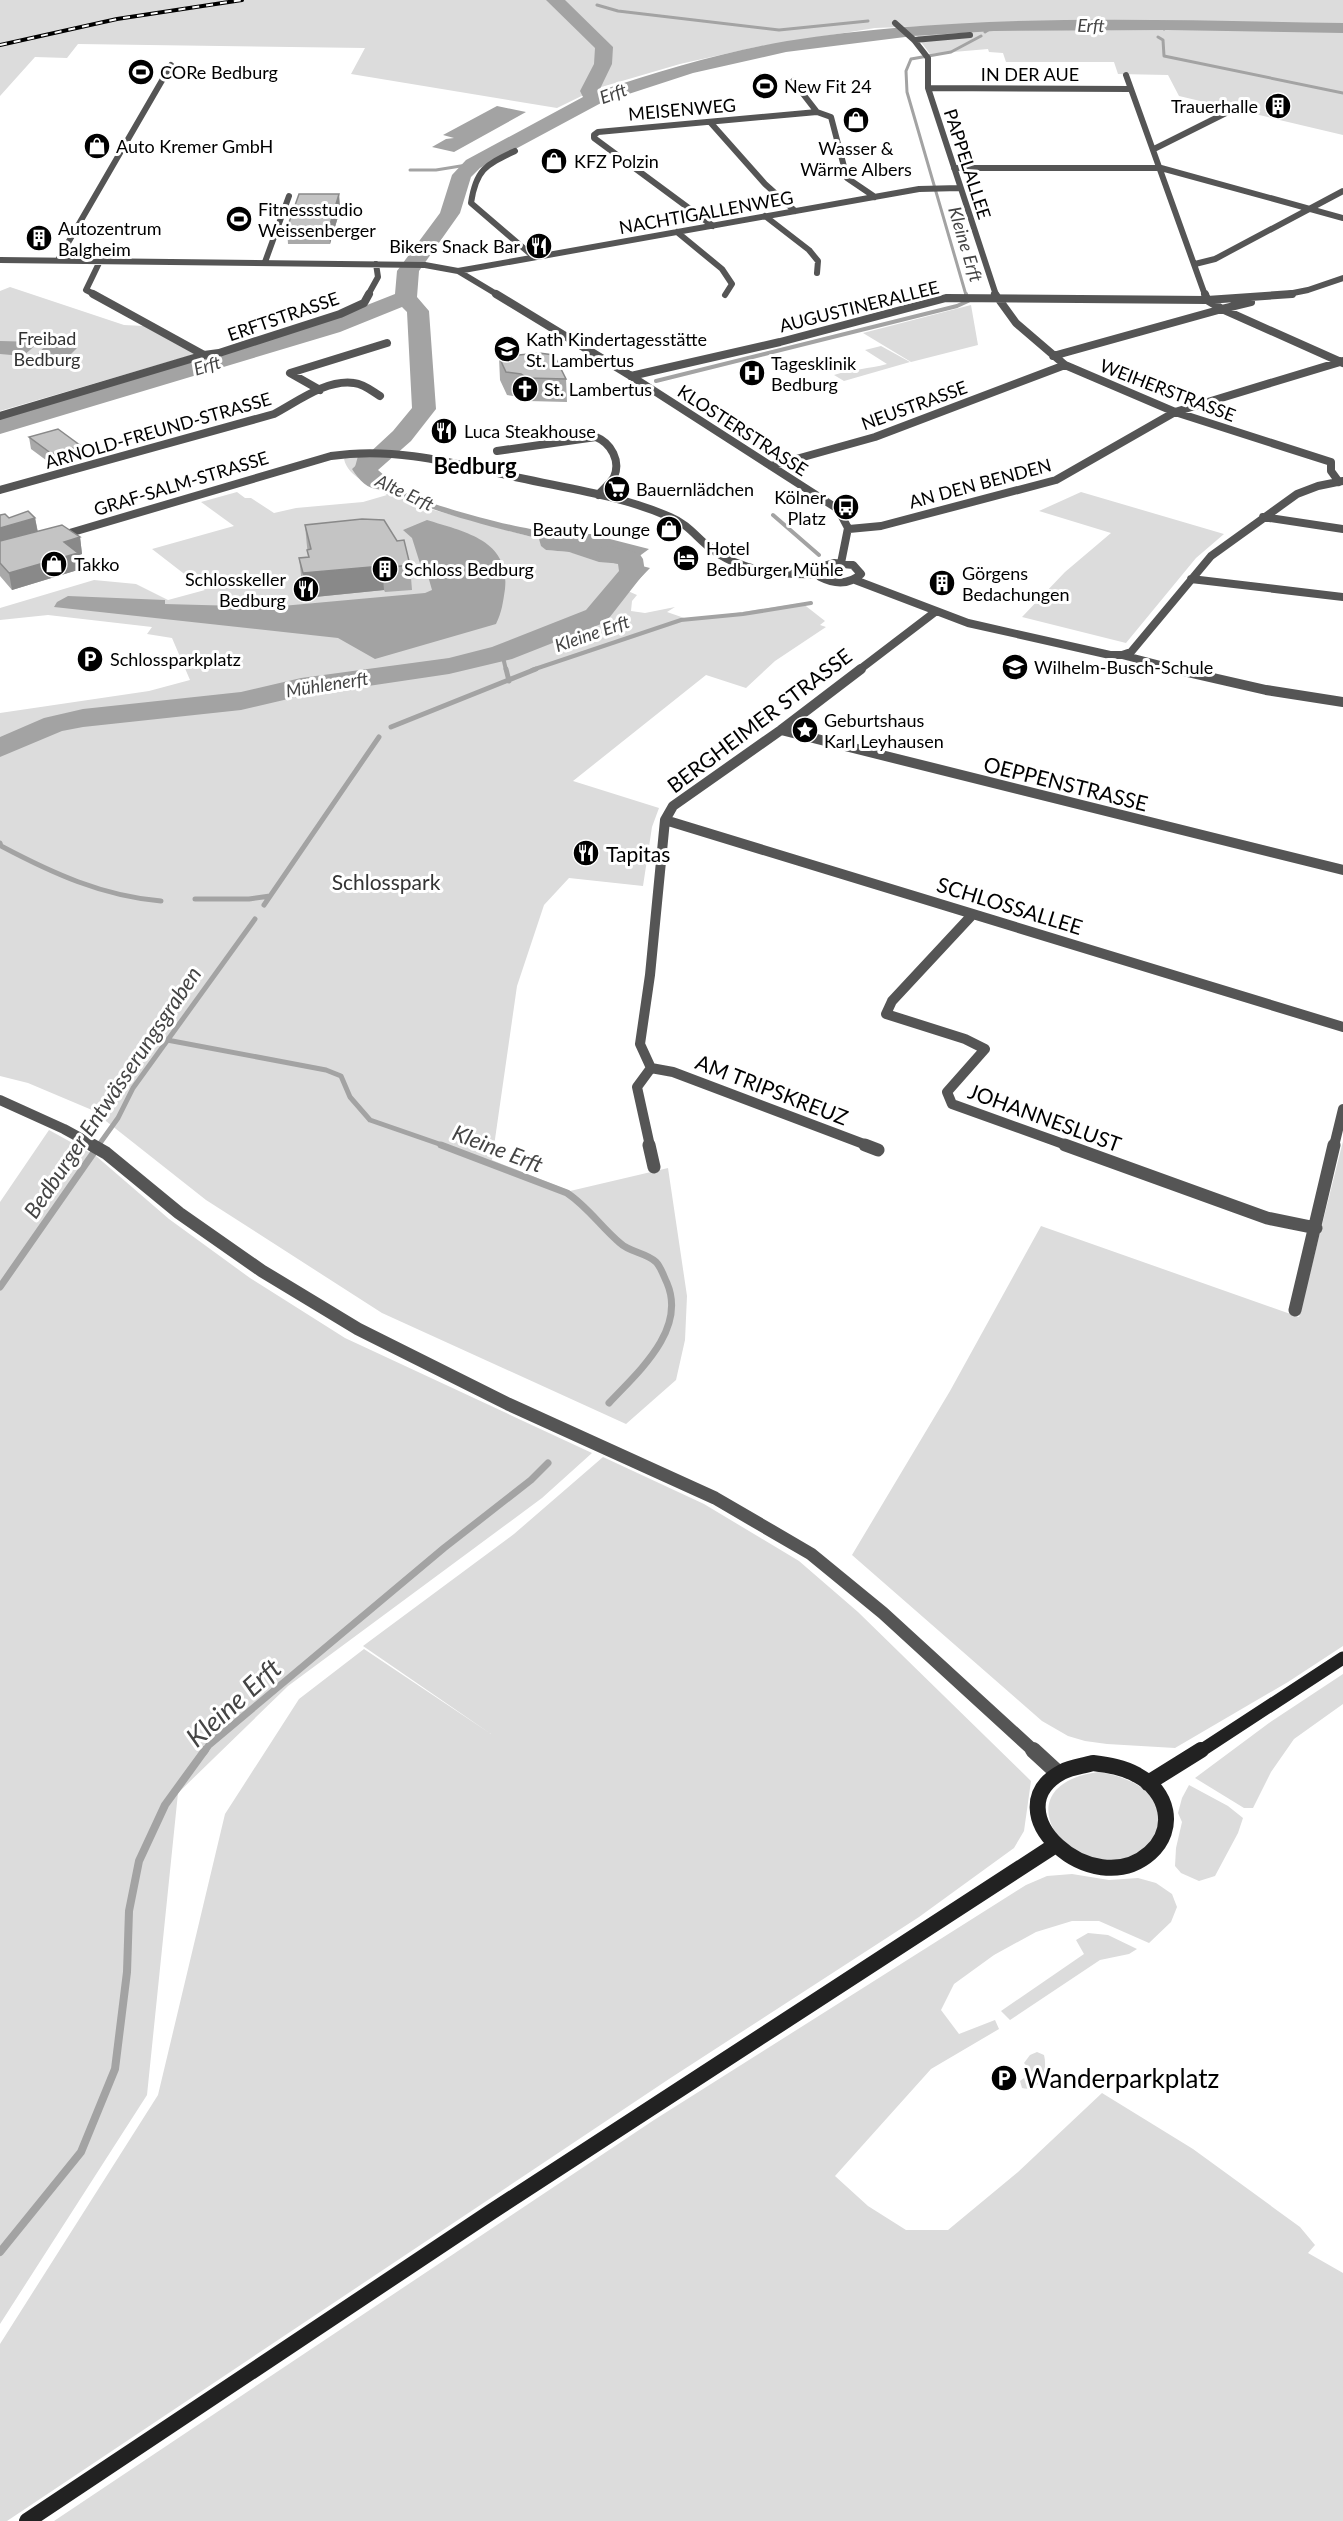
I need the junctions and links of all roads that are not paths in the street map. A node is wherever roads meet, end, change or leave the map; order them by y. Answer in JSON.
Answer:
{"nodes":[{"id":1,"x":898,"y":26,"type":"dead end"},
{"id":2,"x":970,"y":35,"type":"dead end"},
{"id":3,"x":911,"y":38,"type":"junction"},
{"id":4,"x":171,"y":65,"type":"dead end"},
{"id":5,"x":1126,"y":75,"type":"dead end"},
{"id":6,"x":793,"y":81,"type":"dead end"},
{"id":7,"x":928,"y":88,"type":"junction"},
{"id":8,"x":1131,"y":89,"type":"junction"},
{"id":9,"x":1230,"y":111,"type":"dead end"},
{"id":10,"x":817,"y":112,"type":"junction"},
{"id":11,"x":710,"y":122,"type":"junction"},
{"id":12,"x":1154,"y":149,"type":"junction"},
{"id":13,"x":515,"y":151,"type":"dead end"},
{"id":14,"x":954,"y":168,"type":"junction"},
{"id":15,"x":1161,"y":168,"type":"junction"},
{"id":16,"x":960,"y":188,"type":"junction"},
{"id":17,"x":1343,"y":191,"type":"edge"},
{"id":18,"x":289,"y":196,"type":"dead end"},
{"id":19,"x":875,"y":197,"type":"junction"},
{"id":20,"x":1310,"y":208,"type":"junction"},
{"id":21,"x":795,"y":211,"type":"junction"},
{"id":22,"x":765,"y":216,"type":"junction"},
{"id":23,"x":1343,"y":218,"type":"edge"},
{"id":24,"x":713,"y":226,"type":"junction"},
{"id":25,"x":677,"y":232,"type":"junction"},
{"id":26,"x":534,"y":257,"type":"junction"},
{"id":27,"x":0,"y":260,"type":"edge"},
{"id":28,"x":58,"y":260,"type":"junction"},
{"id":29,"x":100,"y":261,"type":"junction"},
{"id":30,"x":265,"y":262,"type":"junction"},
{"id":31,"x":376,"y":264,"type":"junction"},
{"id":32,"x":1195,"y":264,"type":"junction"},
{"id":33,"x":458,"y":271,"type":"junction"},
{"id":34,"x":817,"y":273,"type":"dead end"},
{"id":35,"x":1343,"y":278,"type":"edge"},
{"id":36,"x":725,"y":295,"type":"dead end"},
{"id":37,"x":1273,"y":297,"type":"junction"},
{"id":38,"x":997,"y":299,"type":"junction"},
{"id":39,"x":1207,"y":300,"type":"junction"},
{"id":40,"x":1222,"y":309,"type":"junction"},
{"id":41,"x":387,"y":344,"type":"dead end"},
{"id":42,"x":204,"y":355,"type":"junction"},
{"id":43,"x":1053,"y":356,"type":"junction"},
{"id":44,"x":1342,"y":362,"type":"edge"},
{"id":45,"x":1065,"y":365,"type":"junction"},
{"id":46,"x":634,"y":378,"type":"junction"},
{"id":47,"x":320,"y":390,"type":"junction"},
{"id":48,"x":380,"y":396,"type":"dead end"},
{"id":49,"x":1175,"y":412,"type":"junction"},
{"id":50,"x":0,"y":416,"type":"edge"},
{"id":51,"x":497,"y":452,"type":"dead end"},
{"id":52,"x":1343,"y":458,"type":"edge"},
{"id":53,"x":1331,"y":462,"type":"junction"},
{"id":54,"x":771,"y":466,"type":"junction"},
{"id":55,"x":1341,"y":481,"type":"edge"},
{"id":56,"x":0,"y":490,"type":"edge"},
{"id":57,"x":598,"y":495,"type":"junction"},
{"id":58,"x":1263,"y":517,"type":"junction"},
{"id":59,"x":849,"y":529,"type":"junction"},
{"id":60,"x":1343,"y":529,"type":"edge"},
{"id":61,"x":42,"y":540,"type":"edge"},
{"id":62,"x":840,"y":563,"type":"junction"},
{"id":63,"x":818,"y":574,"type":"junction"},
{"id":64,"x":1191,"y":579,"type":"junction"},
{"id":65,"x":855,"y":580,"type":"junction"},
{"id":66,"x":1343,"y":597,"type":"edge"},
{"id":67,"x":935,"y":612,"type":"junction"},
{"id":68,"x":1122,"y":655,"type":"junction"},
{"id":69,"x":1343,"y":702,"type":"edge"},
{"id":70,"x":781,"y":730,"type":"junction"},
{"id":71,"x":665,"y":820,"type":"junction"},
{"id":72,"x":1343,"y":870,"type":"edge"},
{"id":73,"x":973,"y":914,"type":"junction"},
{"id":74,"x":1343,"y":1027,"type":"edge"},
{"id":75,"x":651,"y":1068,"type":"junction"},
{"id":76,"x":0,"y":1100,"type":"edge"},
{"id":77,"x":1343,"y":1109,"type":"edge"},
{"id":78,"x":878,"y":1150,"type":"dead end"},
{"id":79,"x":654,"y":1167,"type":"dead end"},
{"id":80,"x":1316,"y":1228,"type":"junction"},
{"id":81,"x":1295,"y":1310,"type":"dead end"},
{"id":82,"x":1343,"y":1658,"type":"edge"},
{"id":83,"x":1058,"y":1773,"type":"junction"},
{"id":84,"x":1148,"y":1783,"type":"junction"},
{"id":85,"x":1054,"y":1846,"type":"junction"},
{"id":86,"x":27,"y":2521,"type":"edge"}],
"edges":[{"from":1,"to":3,"type":"street","name":"PAPPELALLEE"},
{"from":2,"to":3,"type":"street"},
{"from":3,"to":7,"type":"street","name":"PAPPELALLEE"},
{"from":4,"to":28,"type":"street"},
{"from":5,"to":8,"type":"street"},
{"from":6,"to":10,"type":"street"},
{"from":7,"to":8,"type":"street","name":"IN DER AUE"},
{"from":7,"to":14,"type":"street","name":"PAPPELALLEE"},
{"from":8,"to":12,"type":"street"},
{"from":9,"to":12,"type":"street"},
{"from":10,"to":11,"type":"street","name":"MEISENWEG"},
{"from":10,"to":19,"type":"street"},
{"from":11,"to":21,"type":"street"},
{"from":11,"to":24,"type":"street","name":"MEISENWEG"},
{"from":12,"to":15,"type":"street"},
{"from":13,"to":26,"type":"street"},
{"from":14,"to":15,"type":"street"},
{"from":14,"to":16,"type":"street","name":"PAPPELALLEE"},
{"from":15,"to":20,"type":"street"},
{"from":15,"to":32,"type":"street"},
{"from":16,"to":19,"type":"street","name":"NACHTIGALLENWEG"},
{"from":16,"to":38,"type":"street","name":"PAPPELALLEE"},
{"from":17,"to":20,"type":"street"},
{"from":18,"to":30,"type":"street"},
{"from":19,"to":21,"type":"street","name":"NACHTIGALLENWEG"},
{"from":20,"to":23,"type":"street"},
{"from":20,"to":32,"type":"street"},
{"from":21,"to":22,"type":"street","name":"NACHTIGALLENWEG"},
{"from":22,"to":24,"type":"street","name":"NACHTIGALLENWEG"},
{"from":22,"to":34,"type":"street"},
{"from":24,"to":25,"type":"street","name":"NACHTIGALLENWEG"},
{"from":25,"to":26,"type":"street","name":"NACHTIGALLENWEG"},
{"from":25,"to":36,"type":"street"},
{"from":26,"to":33,"type":"street","name":"NACHTIGALLENWEG"},
{"from":27,"to":28,"type":"street"},
{"from":28,"to":29,"type":"street"},
{"from":29,"to":30,"type":"street"},
{"from":29,"to":42,"type":"street","name":"ERFTSTRASSE"},
{"from":30,"to":31,"type":"street"},
{"from":31,"to":33,"type":"street"},
{"from":31,"to":42,"type":"street","name":"ERFTSTRASSE"},
{"from":32,"to":39,"type":"street"},
{"from":33,"to":46,"type":"street","name":"KLOSTERSTRASSE"},
{"from":35,"to":37,"type":"street","name":"AUGUSTINERALLEE"},
{"from":37,"to":39,"type":"street","name":"AUGUSTINERALLEE"},
{"from":37,"to":40,"type":"street","name":"AUGUSTINERALLEE"},
{"from":38,"to":39,"type":"street","name":"AUGUSTINERALLEE"},
{"from":38,"to":43,"type":"street","name":"WEIHERSTRASSE"},
{"from":38,"to":46,"type":"street","name":"AUGUSTINERALLEE"},
{"from":39,"to":40,"type":"street"},
{"from":40,"to":43,"type":"street","name":"AUGUSTINERALLEE"},
{"from":40,"to":44,"type":"street"},
{"from":41,"to":47,"type":"street","name":"ARNOLD-FREUND-STRASSE"},
{"from":42,"to":50,"type":"street","name":"ERFTSTRASSE"},
{"from":43,"to":45,"type":"street","name":"WEIHERSTRASSE"},
{"from":44,"to":49,"type":"street","name":"AN DEN BENDEN"},
{"from":45,"to":49,"type":"street","name":"WEIHERSTRASSE"},
{"from":45,"to":54,"type":"street","name":"NEUSTRASSE"},
{"from":46,"to":54,"type":"street","name":"KLOSTERSTRASSE"},
{"from":47,"to":48,"type":"street","name":"ARNOLD-FREUND-STRASSE"},
{"from":47,"to":56,"type":"street","name":"ARNOLD-FREUND-STRASSE"},
{"from":49,"to":53,"type":"street","name":"WEIHERSTRASSE"},
{"from":49,"to":59,"type":"street","name":"AN DEN BENDEN"},
{"from":51,"to":57,"type":"street"},
{"from":52,"to":53,"type":"street"},
{"from":53,"to":55,"type":"street"},
{"from":54,"to":59,"type":"street","name":"KLOSTERSTRASSE"},
{"from":55,"to":58,"type":"street"},
{"from":57,"to":61,"type":"street","name":"GRAF-SALM-STRASSE"},
{"from":57,"to":63,"type":"street","name":"GRAF-SALM-STRASSE"},
{"from":58,"to":60,"type":"street"},
{"from":58,"to":64,"type":"street"},
{"from":59,"to":62,"type":"street"},
{"from":62,"to":63,"type":"street"},
{"from":62,"to":65,"type":"street"},
{"from":63,"to":65,"type":"street"},
{"from":64,"to":66,"type":"street"},
{"from":64,"to":68,"type":"street"},
{"from":65,"to":67,"type":"street"},
{"from":67,"to":68,"type":"street"},
{"from":67,"to":70,"type":"street","name":"BERGHEIMER STRASSE"},
{"from":68,"to":69,"type":"street"},
{"from":70,"to":71,"type":"street","name":"BERGHEIMER STRASSE"},
{"from":70,"to":72,"type":"street","name":"OEPPENSTRASSE"},
{"from":71,"to":73,"type":"street","name":"SCHLOSSALLEE"},
{"from":71,"to":75,"type":"street","name":"BERGHEIMER STRASSE"},
{"from":73,"to":74,"type":"street","name":"SCHLOSSALLEE"},
{"from":73,"to":80,"type":"street","name":"JOHANNESLUST"},
{"from":75,"to":78,"type":"street","name":"AM TRIPSKREUZ"},
{"from":75,"to":79,"type":"street"},
{"from":76,"to":83,"type":"street"},
{"from":77,"to":80,"type":"street"},
{"from":80,"to":81,"type":"street"},
{"from":82,"to":84,"type":"main road"},
{"from":83,"to":84,"type":"main road"},
{"from":83,"to":85,"type":"main road"},
{"from":84,"to":85,"type":"main road"},
{"from":85,"to":86,"type":"main road"}]}
